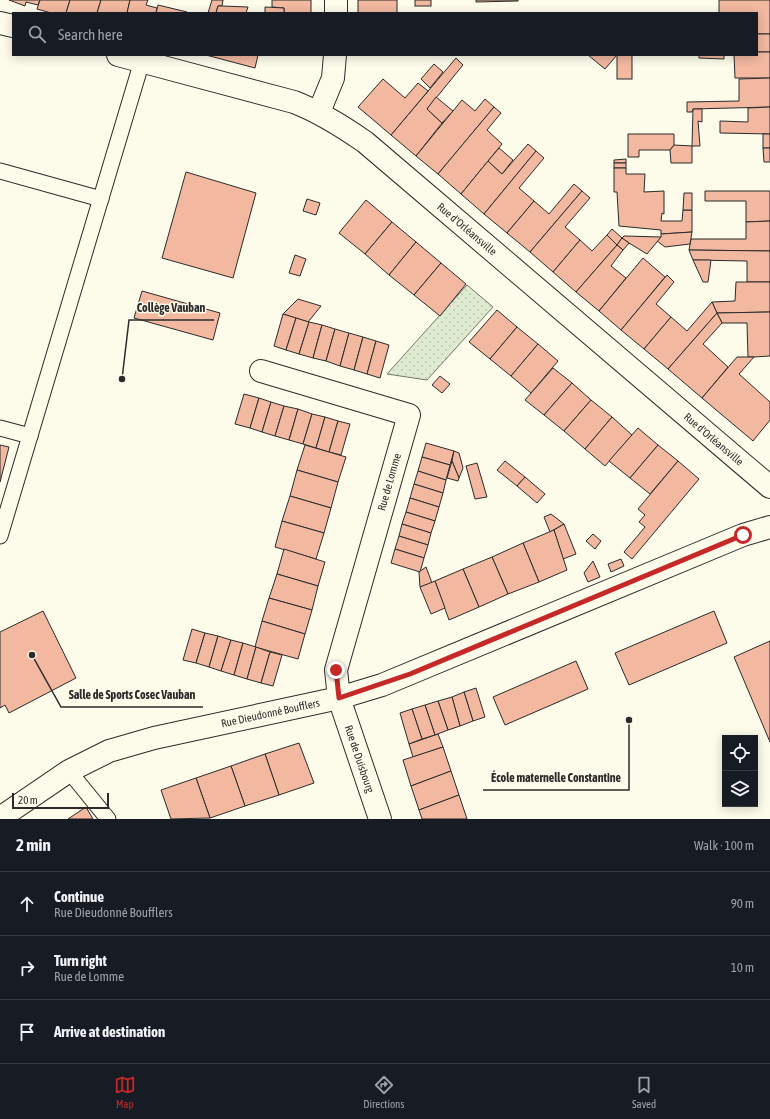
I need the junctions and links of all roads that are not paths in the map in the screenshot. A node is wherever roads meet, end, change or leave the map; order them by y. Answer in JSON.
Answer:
{"nodes":[{"id":1,"x":336,"y":0,"type":"edge"},
{"id":2,"x":336,"y":12,"type":"edge"},
{"id":3,"x":0,"y":23,"type":"edge"},
{"id":4,"x":12,"y":26,"type":"edge"},
{"id":5,"x":121,"y":56,"type":"edge"},
{"id":6,"x":335,"y":56,"type":"edge"},
{"id":7,"x":142,"y":62,"type":"junction"},
{"id":8,"x":319,"y":112,"type":"junction"},
{"id":9,"x":0,"y":171,"type":"edge"},
{"id":10,"x":101,"y":199,"type":"junction"},
{"id":11,"x":261,"y":371,"type":"dead end"},
{"id":12,"x":0,"y":428,"type":"edge"},
{"id":13,"x":30,"y":436,"type":"junction"},
{"id":14,"x":770,"y":487,"type":"edge"},
{"id":15,"x":770,"y":527,"type":"edge"},
{"id":16,"x":0,"y":536,"type":"edge"},
{"id":17,"x":339,"y":698,"type":"junction"},
{"id":18,"x":69,"y":771,"type":"junction"},
{"id":19,"x":0,"y":818,"type":"edge"},
{"id":20,"x":108,"y":819,"type":"edge"},
{"id":21,"x":380,"y":819,"type":"edge"}],
"edges":[{"from":1,"to":2,"type":"street"},
{"from":3,"to":4,"type":"street"},
{"from":5,"to":7,"type":"street","name":"Rue d'Orléansville"},
{"from":6,"to":8,"type":"street"},
{"from":7,"to":8,"type":"street","name":"Rue d'Orléansville"},
{"from":7,"to":10,"type":"lane"},
{"from":8,"to":14,"type":"street","name":"Rue d'Orléansville"},
{"from":9,"to":10,"type":"lane"},
{"from":10,"to":13,"type":"lane"},
{"from":11,"to":17,"type":"street","name":"Rue de Lomme"},
{"from":12,"to":13,"type":"lane"},
{"from":13,"to":16,"type":"lane"},
{"from":15,"to":17,"type":"street","name":"Rue Dieudonné Boufflers"},
{"from":17,"to":18,"type":"street","name":"Rue Dieudonné Boufflers"},
{"from":17,"to":21,"type":"street","name":"Rue de Duisbourg"},
{"from":18,"to":19,"type":"street","name":"Rue Dieudonné Boufflers"},
{"from":18,"to":20,"type":"lane"}]}
